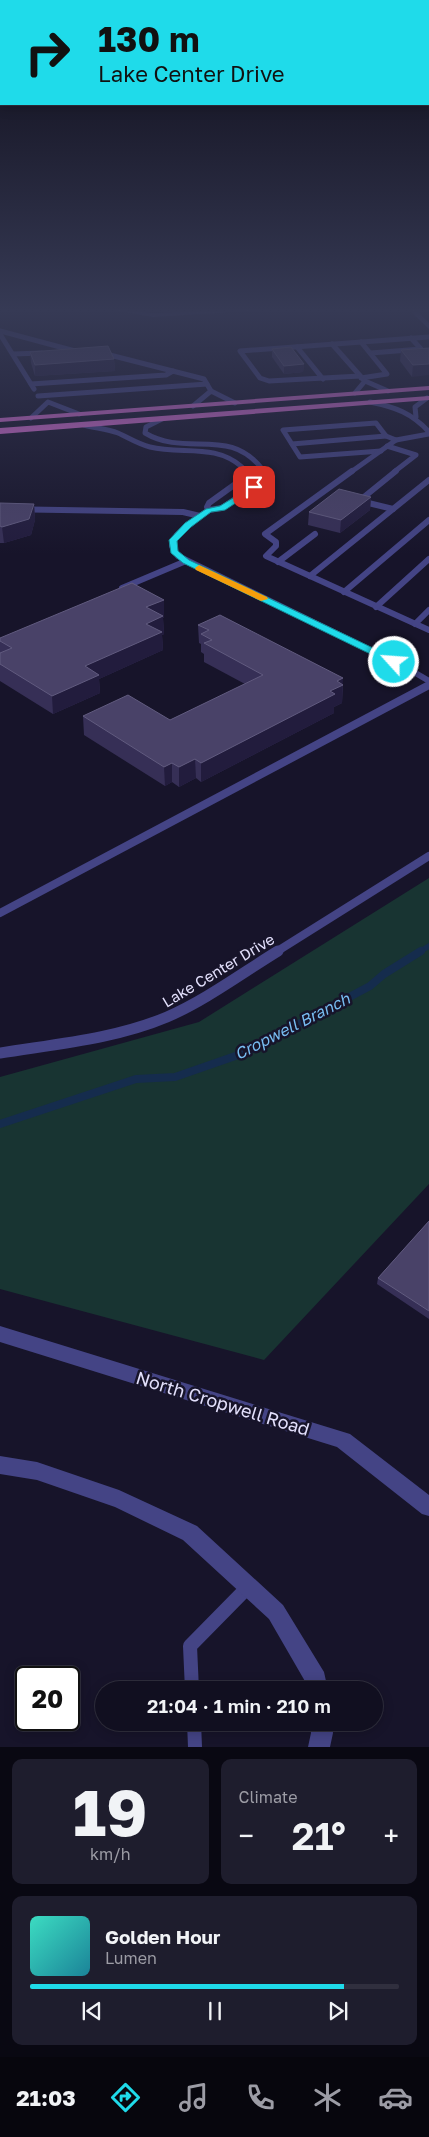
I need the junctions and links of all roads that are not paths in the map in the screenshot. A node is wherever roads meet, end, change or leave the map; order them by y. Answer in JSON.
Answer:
{"nodes":[{"id":1,"x":35,"y":391,"type":"edge"},
{"id":2,"x":115,"y":391,"type":"edge"},
{"id":3,"x":211,"y":391,"type":"joint"},
{"id":4,"x":357,"y":391,"type":"edge"},
{"id":5,"x":388,"y":391,"type":"joint"},
{"id":6,"x":394,"y":391,"type":"edge"},
{"id":7,"x":355,"y":394,"type":"junction"},
{"id":8,"x":38,"y":396,"type":"junction"},
{"id":9,"x":428,"y":396,"type":"edge"},
{"id":10,"x":48,"y":402,"type":"junction"},
{"id":11,"x":370,"y":402,"type":"junction"},
{"id":12,"x":235,"y":403,"type":"junction"},
{"id":13,"x":193,"y":406,"type":"junction"},
{"id":14,"x":79,"y":414,"type":"junction"},
{"id":15,"x":31,"y":418,"type":"junction"},
{"id":16,"x":162,"y":419,"type":"junction"},
{"id":17,"x":420,"y":419,"type":"junction"},
{"id":18,"x":0,"y":420,"type":"edge"},
{"id":19,"x":84,"y":425,"type":"junction"},
{"id":20,"x":0,"y":431,"type":"edge"},
{"id":21,"x":429,"y":433,"type":"edge"},
{"id":22,"x":386,"y":436,"type":"junction"},
{"id":23,"x":396,"y":440,"type":"junction"},
{"id":24,"x":292,"y":444,"type":"junction"},
{"id":25,"x":387,"y":446,"type":"junction"},
{"id":26,"x":381,"y":450,"type":"junction"},
{"id":27,"x":429,"y":480,"type":"edge"},
{"id":28,"x":324,"y":492,"type":"junction"},
{"id":29,"x":332,"y":494,"type":"edge"},
{"id":30,"x":350,"y":498,"type":"edge"},
{"id":31,"x":359,"y":500,"type":"junction"},
{"id":32,"x":0,"y":509,"type":"edge"},
{"id":33,"x":393,"y":509,"type":"junction"},
{"id":34,"x":209,"y":510,"type":"junction"},
{"id":35,"x":200,"y":516,"type":"junction"},
{"id":36,"x":429,"y":520,"type":"edge"},
{"id":37,"x":315,"y":534,"type":"dead end"},
{"id":38,"x":429,"y":559,"type":"edge"},
{"id":39,"x":186,"y":561,"type":"junction"},
{"id":40,"x":278,"y":562,"type":"junction"},
{"id":41,"x":310,"y":576,"type":"junction"},
{"id":42,"x":117,"y":590,"type":"edge"},
{"id":43,"x":344,"y":592,"type":"junction"},
{"id":44,"x":376,"y":607,"type":"junction"},
{"id":45,"x":429,"y":610,"type":"edge"},
{"id":46,"x":415,"y":624,"type":"junction"},
{"id":47,"x":429,"y":630,"type":"edge"},
{"id":48,"x":429,"y":681,"type":"edge"},
{"id":49,"x":429,"y":686,"type":"edge"},
{"id":50,"x":429,"y":856,"type":"edge"},
{"id":51,"x":0,"y":913,"type":"edge"},
{"id":52,"x":0,"y":1053,"type":"edge"},
{"id":53,"x":0,"y":1334,"type":"edge"},
{"id":54,"x":0,"y":1465,"type":"edge"},
{"id":55,"x":429,"y":1507,"type":"edge"},
{"id":56,"x":248,"y":1587,"type":"junction"},
{"id":57,"x":192,"y":1681,"type":"edge"},
{"id":58,"x":316,"y":1681,"type":"edge"},
{"id":59,"x":194,"y":1731,"type":"edge"},
{"id":60,"x":322,"y":1731,"type":"edge"},
{"id":61,"x":195,"y":1747,"type":"edge"},
{"id":62,"x":319,"y":1747,"type":"edge"}],
"edges":[{"from":1,"to":8,"type":"lane"},
{"from":2,"to":8,"type":"lane"},
{"from":3,"to":12,"type":"lane"},
{"from":3,"to":13,"type":"lane"},
{"from":4,"to":7,"type":"lane"},
{"from":5,"to":6,"type":"highway"},
{"from":5,"to":7,"type":"highway"},
{"from":7,"to":12,"type":"highway"},
{"from":8,"to":10,"type":"lane"},
{"from":9,"to":11,"type":"highway"},
{"from":9,"to":17,"type":"lane"},
{"from":10,"to":14,"type":"lane"},
{"from":10,"to":15,"type":"lane"},
{"from":11,"to":16,"type":"highway"},
{"from":11,"to":17,"type":"lane"},
{"from":12,"to":13,"type":"highway"},
{"from":13,"to":14,"type":"highway"},
{"from":14,"to":15,"type":"highway"},
{"from":15,"to":18,"type":"highway"},
{"from":16,"to":19,"type":"highway"},
{"from":16,"to":34,"type":"lane"},
{"from":17,"to":21,"type":"lane"},
{"from":19,"to":20,"type":"highway"},
{"from":19,"to":34,"type":"lane"},
{"from":21,"to":23,"type":"lane"},
{"from":22,"to":23,"type":"lane"},
{"from":22,"to":24,"type":"lane"},
{"from":22,"to":24,"type":"lane"},
{"from":23,"to":25,"type":"lane"},
{"from":24,"to":26,"type":"lane"},
{"from":25,"to":26,"type":"lane"},
{"from":25,"to":31,"type":"lane"},
{"from":26,"to":28,"type":"lane"},
{"from":27,"to":33,"type":"lane"},
{"from":28,"to":29,"type":"lane"},
{"from":28,"to":40,"type":"lane"},
{"from":30,"to":31,"type":"lane"},
{"from":31,"to":33,"type":"lane"},
{"from":32,"to":35,"type":"lane"},
{"from":33,"to":41,"type":"lane"},
{"from":34,"to":35,"type":"lane"},
{"from":35,"to":39,"type":"lane"},
{"from":36,"to":43,"type":"lane"},
{"from":37,"to":40,"type":"lane"},
{"from":38,"to":44,"type":"lane"},
{"from":39,"to":42,"type":"lane"},
{"from":39,"to":48,"type":"lane"},
{"from":40,"to":41,"type":"lane"},
{"from":41,"to":43,"type":"lane"},
{"from":43,"to":44,"type":"lane"},
{"from":44,"to":46,"type":"lane"},
{"from":45,"to":46,"type":"lane"},
{"from":46,"to":47,"type":"lane"},
{"from":49,"to":51,"type":"lane"},
{"from":50,"to":52,"type":"lane","name":"Lake Center Drive"},
{"from":53,"to":55,"type":"street","name":"North Cropwell Road"},
{"from":54,"to":56,"type":"street"},
{"from":56,"to":57,"type":"lane"},
{"from":56,"to":58,"type":"street"},
{"from":59,"to":61,"type":"lane"},
{"from":60,"to":62,"type":"street"}]}
